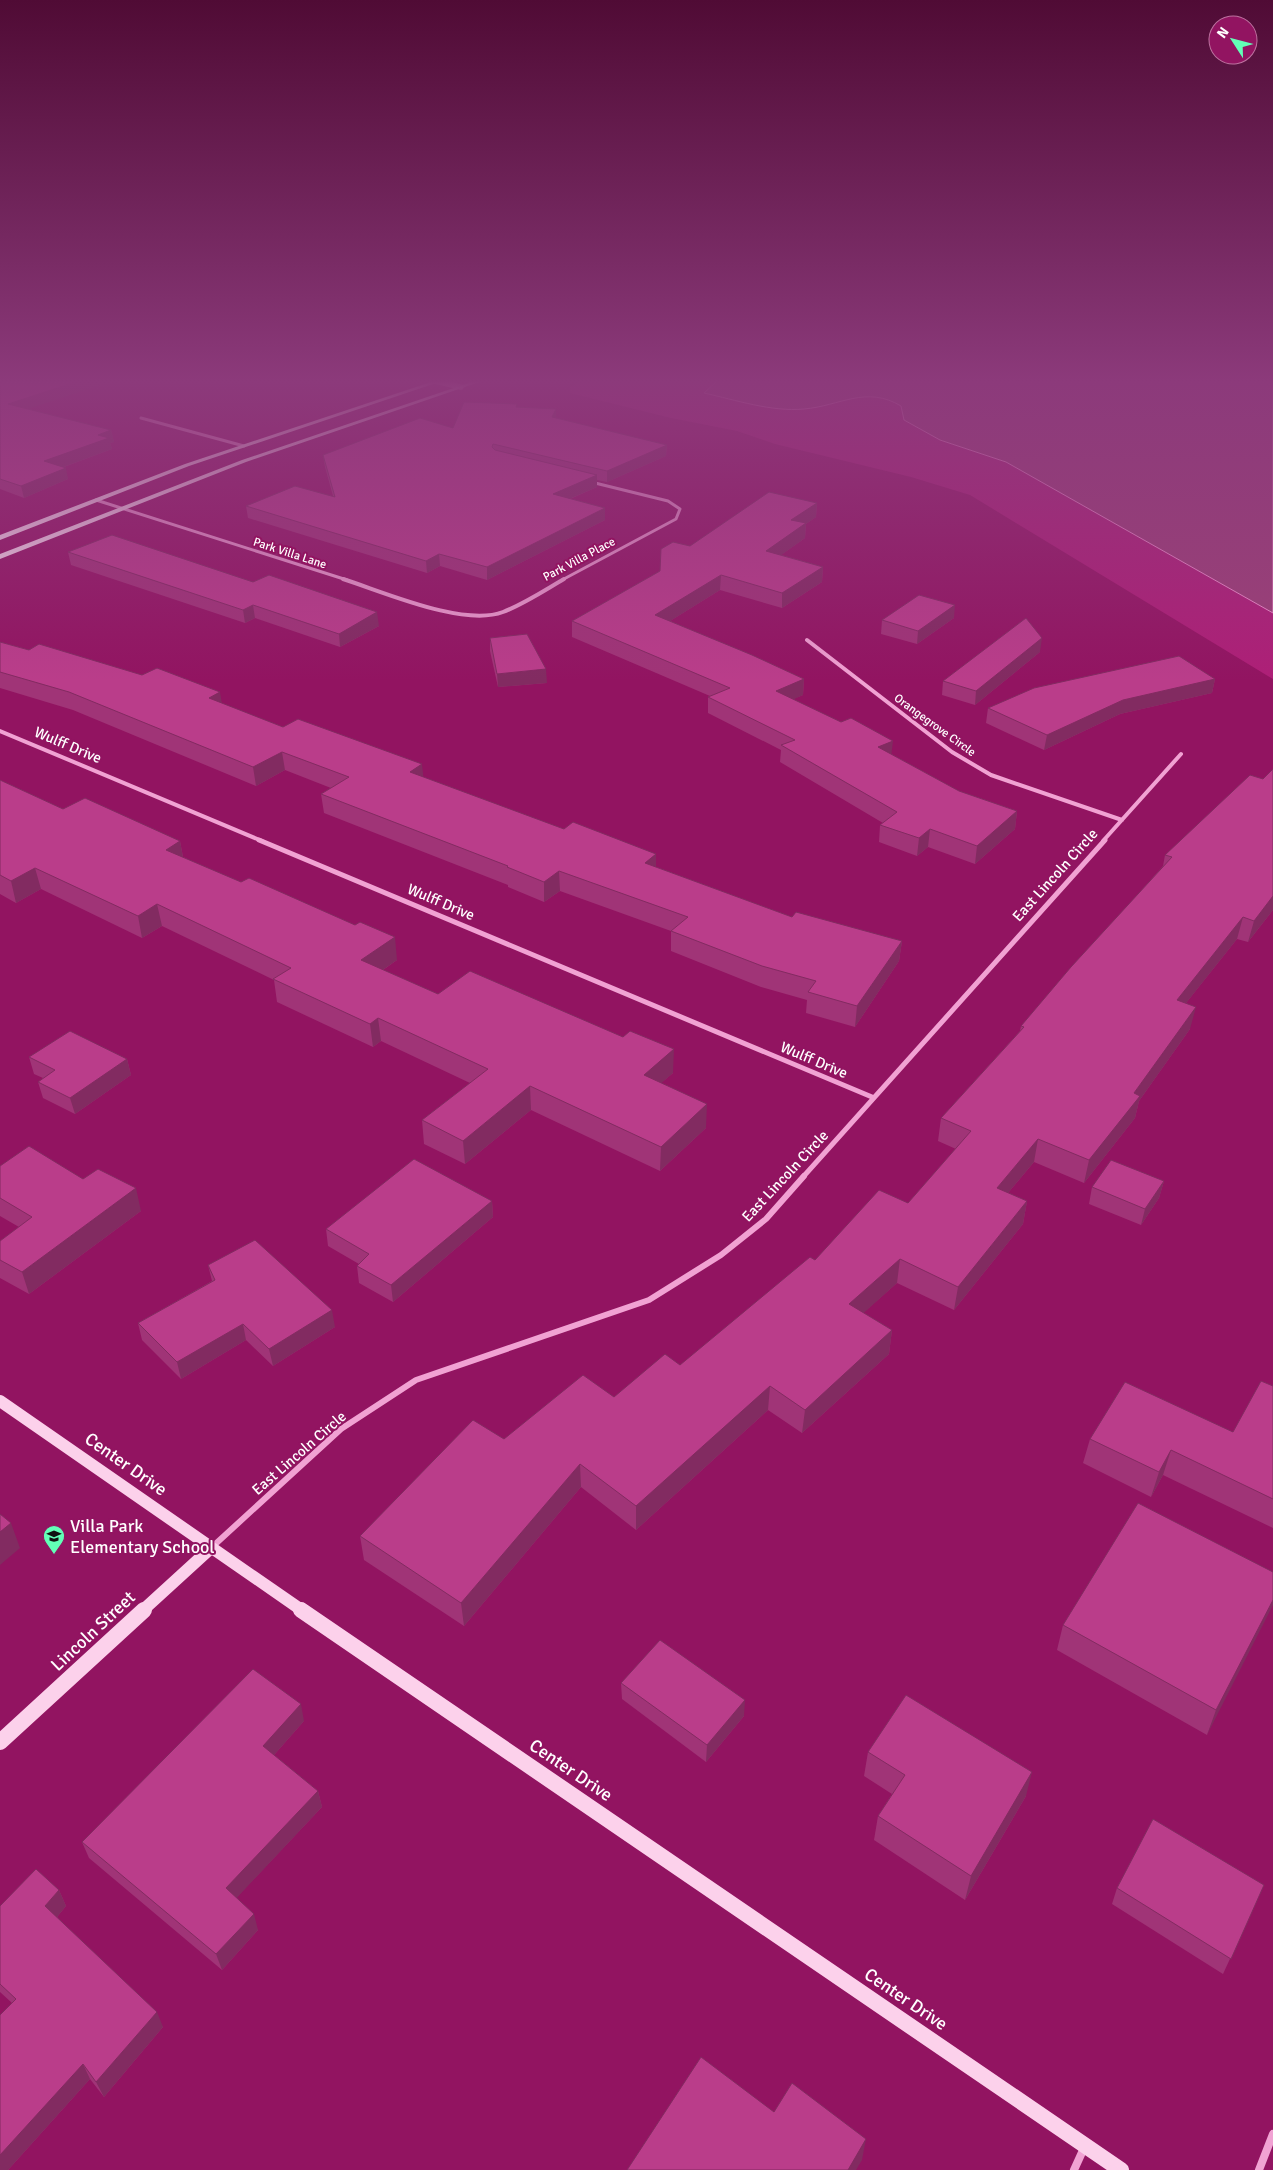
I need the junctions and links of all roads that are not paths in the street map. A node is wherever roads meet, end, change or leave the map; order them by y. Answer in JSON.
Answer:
{"nodes":[{"id":1,"x":153,"y":479,"type":"edge"},
{"id":2,"x":195,"y":479,"type":"edge"},
{"id":3,"x":582,"y":480,"type":"edge"},
{"id":4,"x":96,"y":500,"type":"junction"},
{"id":5,"x":121,"y":508,"type":"junction"},
{"id":6,"x":0,"y":538,"type":"edge"},
{"id":7,"x":0,"y":557,"type":"edge"},
{"id":8,"x":480,"y":616,"type":"joint"},
{"id":9,"x":807,"y":640,"type":"dead end"},
{"id":10,"x":0,"y":731,"type":"edge"},
{"id":11,"x":1181,"y":754,"type":"dead end"},
{"id":12,"x":1122,"y":820,"type":"junction"},
{"id":13,"x":872,"y":1098,"type":"junction"},
{"id":14,"x":0,"y":1401,"type":"edge"},
{"id":15,"x":211,"y":1548,"type":"junction"},
{"id":16,"x":0,"y":1742,"type":"edge"},
{"id":17,"x":1273,"y":2134,"type":"edge"},
{"id":18,"x":1085,"y":2146,"type":"junction"},
{"id":19,"x":1074,"y":2170,"type":"edge"},
{"id":20,"x":1121,"y":2170,"type":"edge"},
{"id":21,"x":1259,"y":2170,"type":"edge"}],
"edges":[{"from":1,"to":4,"type":"main road"},
{"from":2,"to":5,"type":"main road"},
{"from":3,"to":8,"type":"street","name":"Park Villa Place"},
{"from":4,"to":5,"type":"street","name":"Park Villa Lane"},
{"from":4,"to":6,"type":"main road"},
{"from":5,"to":7,"type":"main road"},
{"from":5,"to":8,"type":"street","name":"Park Villa Lane"},
{"from":9,"to":12,"type":"street","name":"Orangegrove Circle"},
{"from":10,"to":13,"type":"street","name":"Wulff Drive"},
{"from":11,"to":12,"type":"street","name":"East Lincoln Circle"},
{"from":12,"to":13,"type":"street","name":"East Lincoln Circle"},
{"from":13,"to":15,"type":"street","name":"East Lincoln Circle"},
{"from":14,"to":15,"type":"street","name":"Center Drive"},
{"from":15,"to":16,"type":"street","name":"Lincoln Street"},
{"from":15,"to":18,"type":"street","name":"Center Drive"},
{"from":17,"to":21,"type":"street"},
{"from":18,"to":19,"type":"street"},
{"from":18,"to":20,"type":"street","name":"Center Drive"}]}
